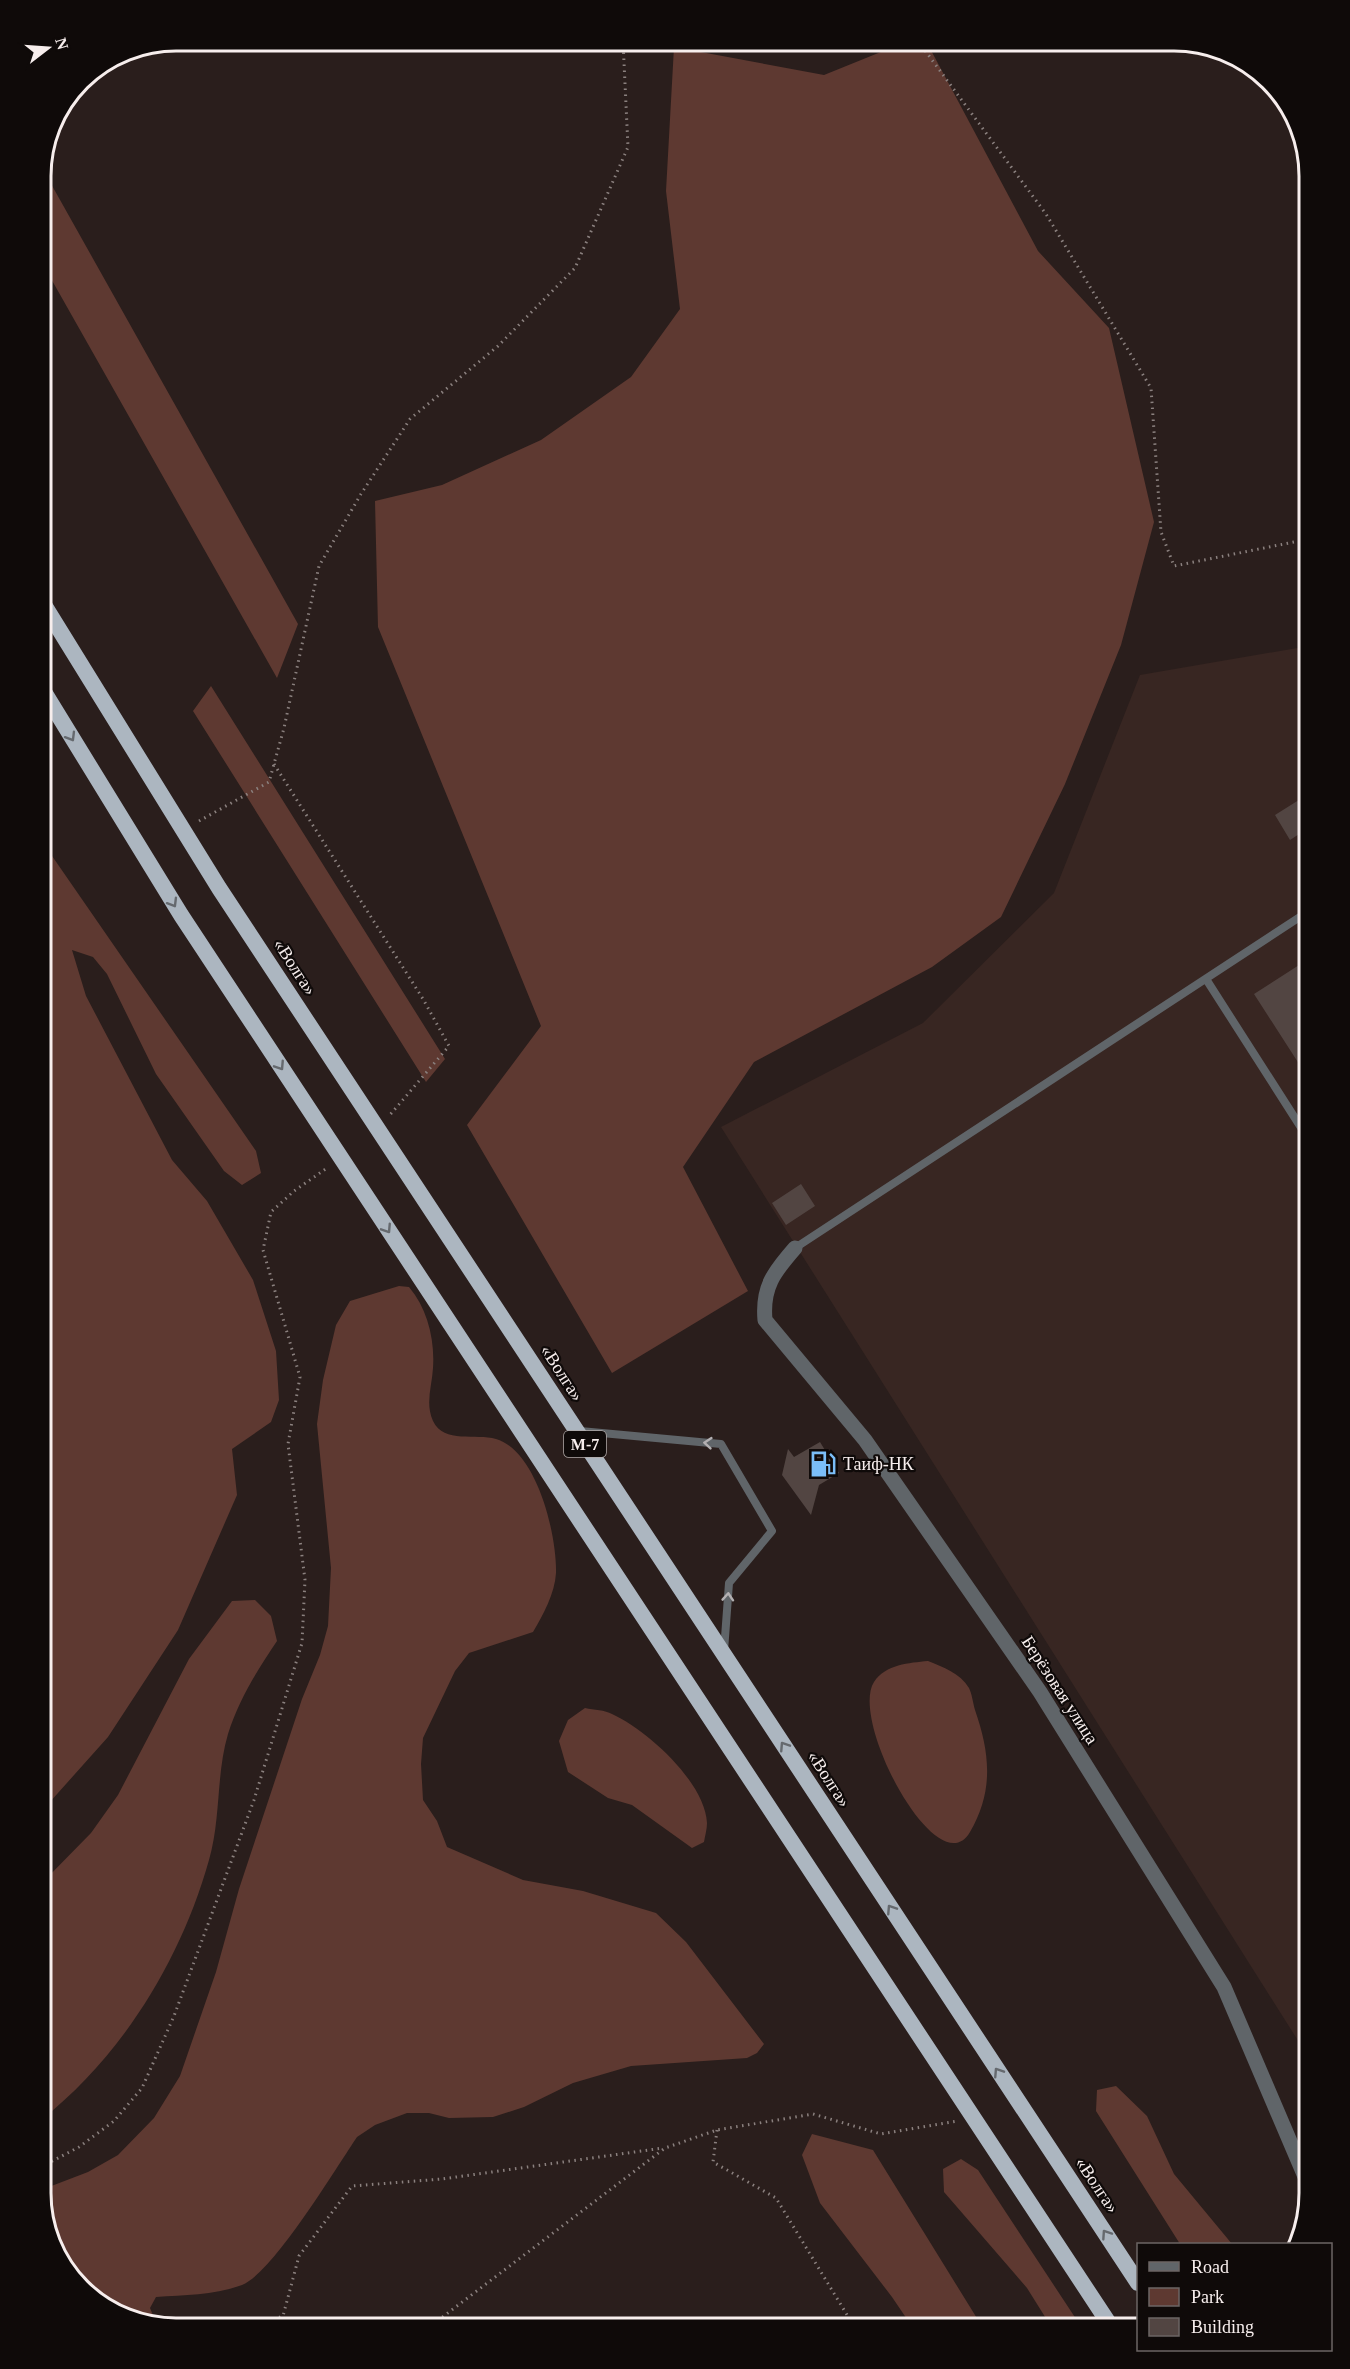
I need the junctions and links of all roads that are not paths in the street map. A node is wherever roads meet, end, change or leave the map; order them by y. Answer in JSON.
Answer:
{"nodes":[{"id":1,"x":51,"y":616,"type":"edge"},
{"id":2,"x":51,"y":703,"type":"edge"},
{"id":3,"x":1299,"y":918,"type":"edge"},
{"id":4,"x":1206,"y":979,"type":"junction"},
{"id":5,"x":1299,"y":1123,"type":"edge"},
{"id":6,"x":795,"y":1248,"type":"joint"},
{"id":7,"x":577,"y":1431,"type":"junction"},
{"id":8,"x":724,"y":1655,"type":"junction"},
{"id":9,"x":1299,"y":2161,"type":"edge"},
{"id":10,"x":1137,"y":2281,"type":"edge"},
{"id":11,"x":1105,"y":2318,"type":"edge"}],
"edges":[{"from":1,"to":7,"type":"highway","name":"«Волга»","number":"М-7"},
{"from":2,"to":11,"type":"highway","number":"М-7","one_way":true},
{"from":3,"to":4,"type":"lane"},
{"from":4,"to":5,"type":"lane"},
{"from":4,"to":6,"type":"lane"},
{"from":6,"to":9,"type":"street","name":"Берёзовая улица"},
{"from":7,"to":8,"type":"highway","name":"«Волга»","number":"М-7"},
{"from":8,"to":7,"type":"lane","one_way":true},
{"from":10,"to":8,"type":"highway","name":"«Волга»","number":"М-7","one_way":true}]}
